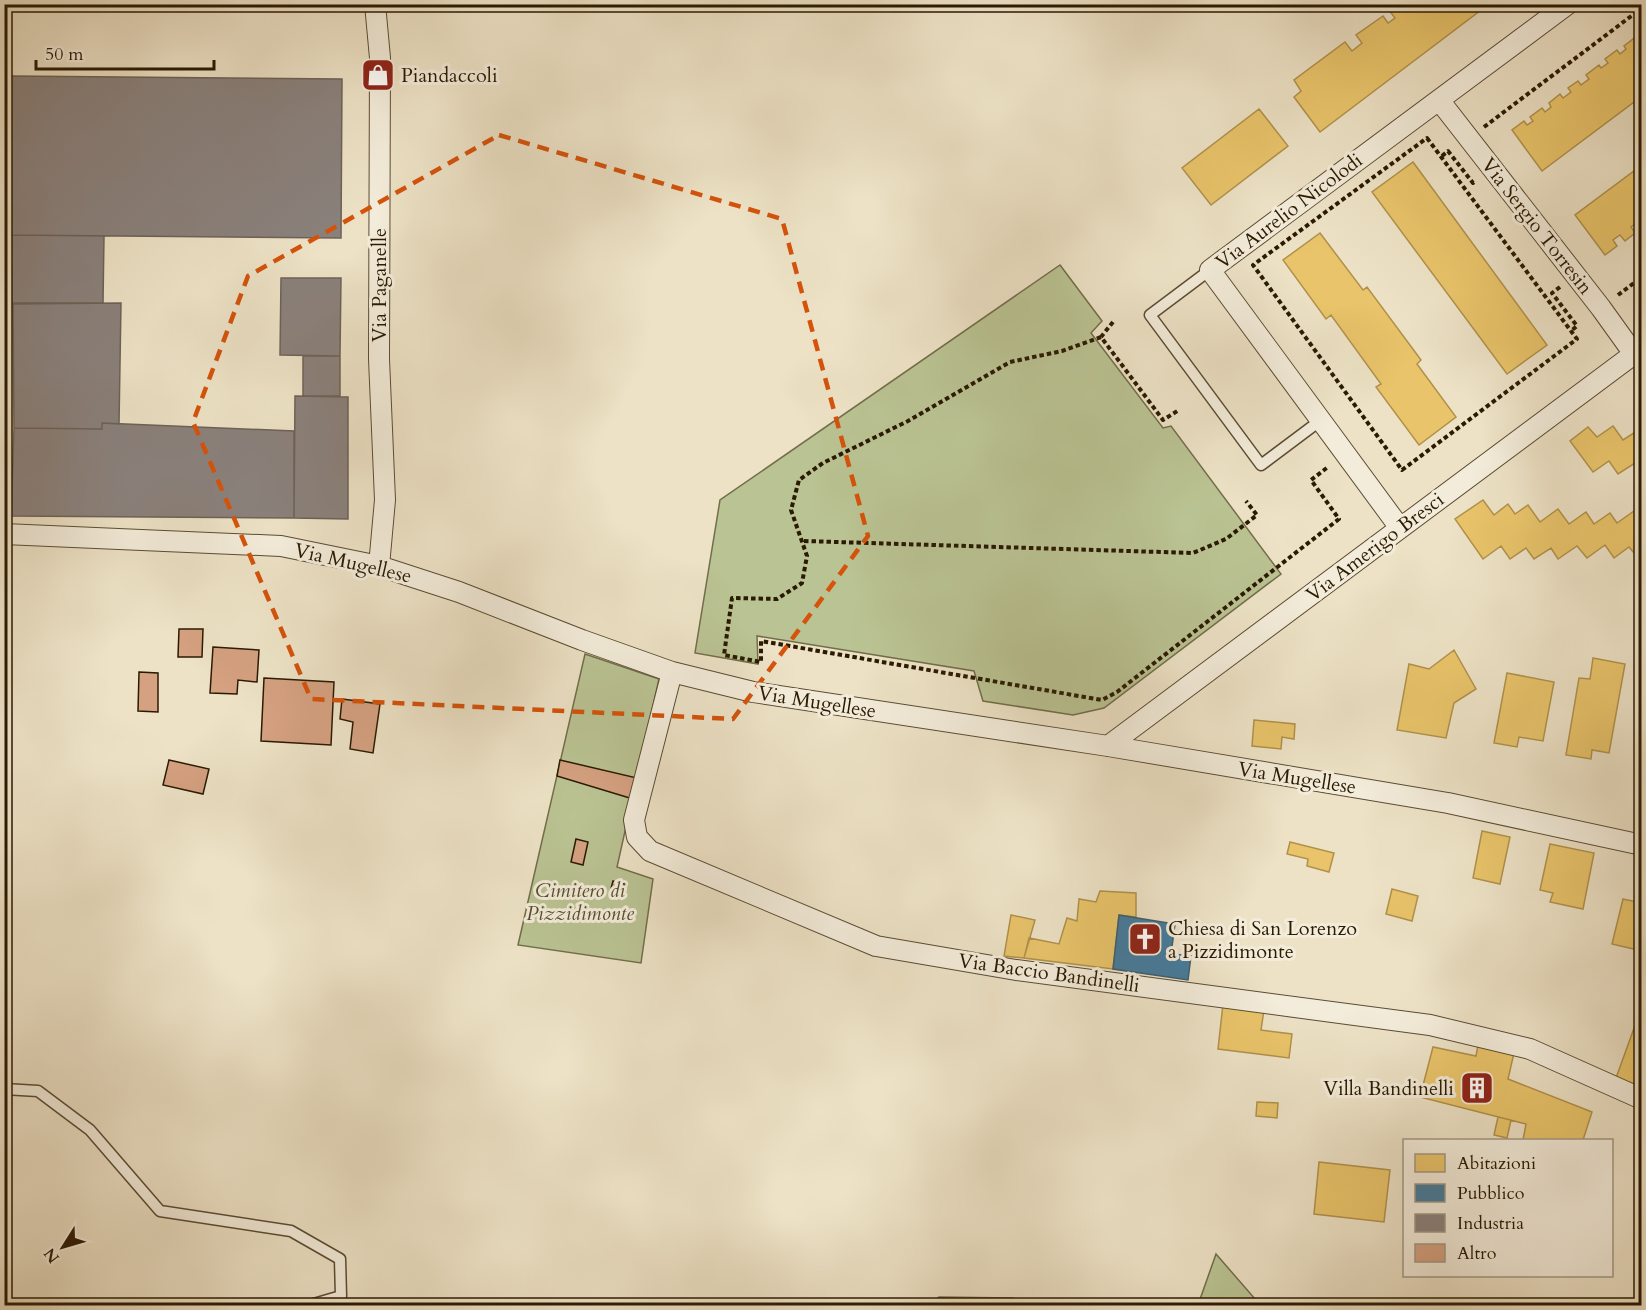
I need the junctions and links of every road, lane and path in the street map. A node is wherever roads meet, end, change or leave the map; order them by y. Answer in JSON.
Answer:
{"nodes":[{"id":1,"x":375,"y":4,"type":"edge"},
{"id":2,"x":1568,"y":4,"type":"edge"},
{"id":3,"x":1641,"y":8,"type":"edge"},
{"id":4,"x":1439,"y":100,"type":"junction"},
{"id":5,"x":1491,"y":137,"type":"dead end"},
{"id":6,"x":1210,"y":270,"type":"junction"},
{"id":7,"x":1641,"y":277,"type":"edge"},
{"id":8,"x":1568,"y":294,"type":"dead end"},
{"id":9,"x":1613,"y":300,"type":"dead end"},
{"id":10,"x":1113,"y":321,"type":"dead end"},
{"id":11,"x":1572,"y":330,"type":"junction"},
{"id":12,"x":1101,"y":337,"type":"junction"},
{"id":13,"x":1638,"y":351,"type":"edge"},
{"id":14,"x":1179,"y":410,"type":"dead end"},
{"id":15,"x":1321,"y":420,"type":"junction"},
{"id":16,"x":1329,"y":467,"type":"dead end"},
{"id":17,"x":1245,"y":501,"type":"dead end"},
{"id":18,"x":1400,"y":528,"type":"junction"},
{"id":19,"x":4,"y":534,"type":"edge"},
{"id":20,"x":804,"y":541,"type":"junction"},
{"id":21,"x":379,"y":566,"type":"junction"},
{"id":22,"x":672,"y":672,"type":"junction"},
{"id":23,"x":1108,"y":746,"type":"junction"},
{"id":24,"x":1641,"y":845,"type":"edge"},
{"id":25,"x":4,"y":1089,"type":"edge"},
{"id":26,"x":1641,"y":1099,"type":"edge"},
{"id":27,"x":307,"y":1305,"type":"edge"}],
"edges":[{"from":1,"to":21,"type":"street","name":"Via Paganelle"},
{"from":2,"to":4,"type":"street","name":"Via Aurelio Nicolodi"},
{"from":3,"to":5,"type":"path"},
{"from":4,"to":6,"type":"street","name":"Via Aurelio Nicolodi"},
{"from":4,"to":13,"type":"street","name":"Via Sergio Torresin"},
{"from":6,"to":15,"type":"street","name":"Via Aurelio Nicolodi"},
{"from":6,"to":15,"type":"lane"},
{"from":7,"to":9,"type":"path"},
{"from":8,"to":11,"type":"path"},
{"from":10,"to":12,"type":"path"},
{"from":11,"to":11,"type":"path"},
{"from":12,"to":14,"type":"path"},
{"from":12,"to":20,"type":"path"},
{"from":13,"to":18,"type":"street","name":"Via Amerigo Bresci"},
{"from":15,"to":18,"type":"street","name":"Via Aurelio Nicolodi"},
{"from":16,"to":20,"type":"path"},
{"from":17,"to":20,"type":"path"},
{"from":18,"to":23,"type":"street","name":"Via Amerigo Bresci"},
{"from":19,"to":21,"type":"street","name":"Via Mugellese"},
{"from":21,"to":22,"type":"street","name":"Via Mugellese"},
{"from":22,"to":23,"type":"street","name":"Via Mugellese"},
{"from":22,"to":26,"type":"street","name":"Via Baccio Bandinelli"},
{"from":23,"to":24,"type":"street","name":"Via Mugellese"},
{"from":25,"to":27,"type":"lane"}]}
